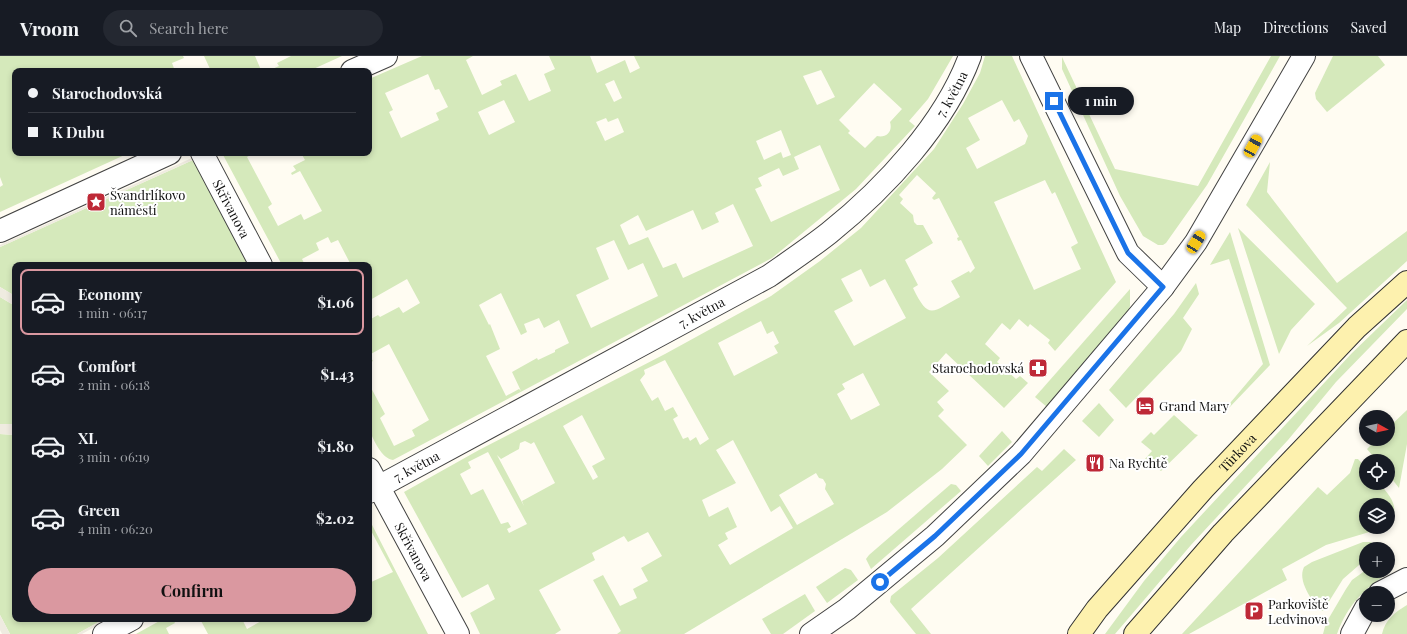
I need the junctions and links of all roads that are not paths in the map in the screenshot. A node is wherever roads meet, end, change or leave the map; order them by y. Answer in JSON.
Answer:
{"nodes":[{"id":1,"x":386,"y":56,"type":"edge"},
{"id":2,"x":970,"y":56,"type":"edge"},
{"id":3,"x":1031,"y":56,"type":"edge"},
{"id":4,"x":1304,"y":56,"type":"edge"},
{"id":5,"x":359,"y":68,"type":"edge"},
{"id":6,"x":163,"y":156,"type":"edge"},
{"id":7,"x":204,"y":156,"type":"edge"},
{"id":8,"x":0,"y":231,"type":"edge"},
{"id":9,"x":259,"y":262,"type":"edge"},
{"id":10,"x":1407,"y":282,"type":"edge"},
{"id":11,"x":1163,"y":287,"type":"junction"},
{"id":12,"x":1407,"y":341,"type":"edge"},
{"id":13,"x":372,"y":483,"type":"edge"},
{"id":14,"x":1407,"y":579,"type":"edge"},
{"id":15,"x":1394,"y":586,"type":"edge"},
{"id":16,"x":1359,"y":621,"type":"edge"},
{"id":17,"x":126,"y":622,"type":"edge"},
{"id":18,"x":104,"y":634,"type":"edge"},
{"id":19,"x":458,"y":634,"type":"edge"},
{"id":20,"x":811,"y":634,"type":"edge"},
{"id":21,"x":1079,"y":634,"type":"edge"},
{"id":22,"x":1135,"y":634,"type":"edge"},
{"id":23,"x":1352,"y":634,"type":"edge"}],
"edges":[{"from":1,"to":5,"type":"street"},
{"from":2,"to":13,"type":"street","name":"7. května"},
{"from":3,"to":11,"type":"street"},
{"from":4,"to":11,"type":"street"},
{"from":6,"to":8,"type":"street"},
{"from":7,"to":9,"type":"street","name":"Skřivanova"},
{"from":10,"to":21,"type":"main road","name":"Türkova"},
{"from":11,"to":20,"type":"street"},
{"from":12,"to":22,"type":"main road"},
{"from":13,"to":19,"type":"street","name":"Skřivanova"},
{"from":14,"to":15,"type":"street"},
{"from":16,"to":23,"type":"street"},
{"from":17,"to":18,"type":"street"}]}
